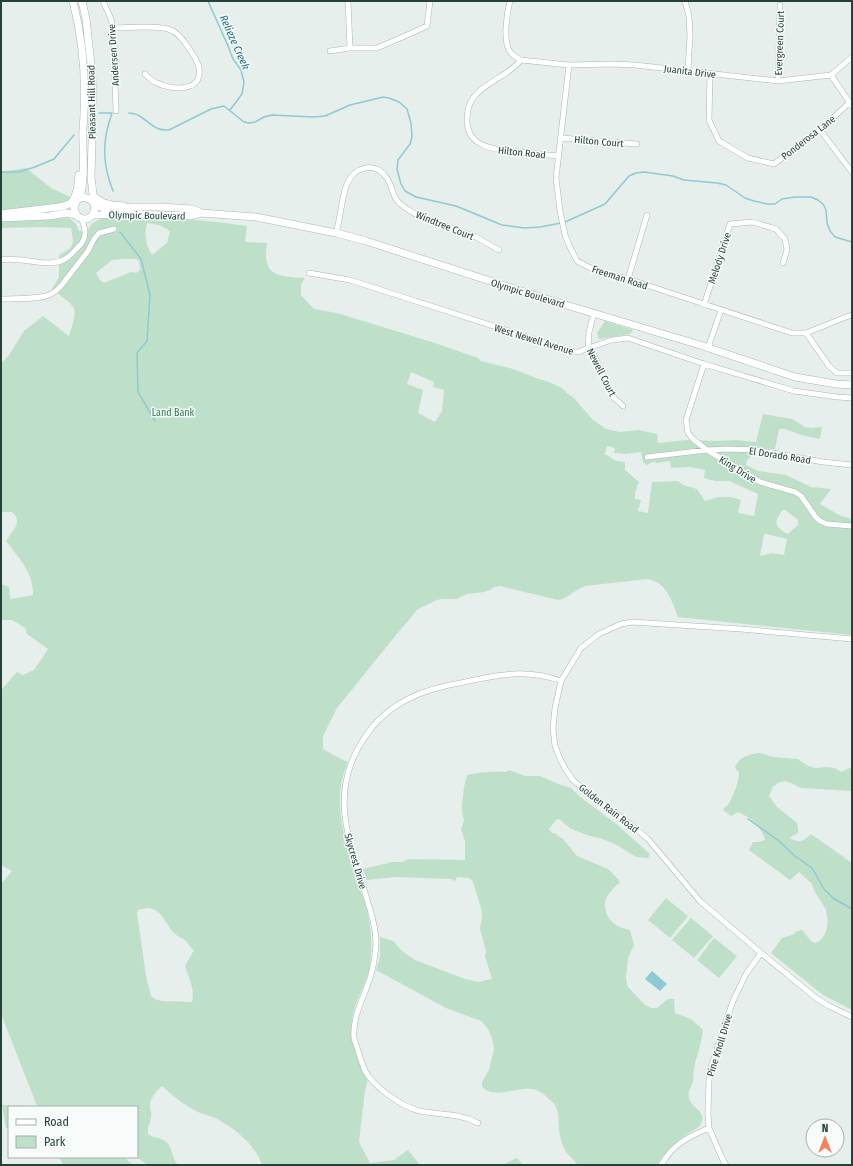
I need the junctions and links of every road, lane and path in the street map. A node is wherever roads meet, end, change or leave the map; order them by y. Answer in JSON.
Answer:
{"nodes":[{"id":1,"x":73,"y":1,"type":"edge"},
{"id":2,"x":82,"y":1,"type":"edge"},
{"id":3,"x":103,"y":1,"type":"edge"},
{"id":4,"x":348,"y":1,"type":"edge"},
{"id":5,"x":430,"y":1,"type":"edge"},
{"id":6,"x":510,"y":1,"type":"edge"},
{"id":7,"x":685,"y":1,"type":"edge"},
{"id":8,"x":780,"y":5,"type":"dead end"},
{"id":9,"x":113,"y":28,"type":"junction"},
{"id":10,"x":350,"y":48,"type":"junction"},
{"id":11,"x":330,"y":51,"type":"dead end"},
{"id":12,"x":852,"y":57,"type":"edge"},
{"id":13,"x":521,"y":60,"type":"junction"},
{"id":14,"x":569,"y":65,"type":"junction"},
{"id":15,"x":688,"y":70,"type":"junction"},
{"id":16,"x":710,"y":73,"type":"junction"},
{"id":17,"x":145,"y":74,"type":"dead end"},
{"id":18,"x":831,"y":75,"type":"junction"},
{"id":19,"x":778,"y":81,"type":"junction"},
{"id":20,"x":851,"y":104,"type":"edge"},
{"id":21,"x":116,"y":111,"type":"dead end"},
{"id":22,"x":820,"y":130,"type":"junction"},
{"id":23,"x":561,"y":138,"type":"junction"},
{"id":24,"x":82,"y":139,"type":"junction"},
{"id":25,"x":637,"y":144,"type":"dead end"},
{"id":26,"x":559,"y":156,"type":"junction"},
{"id":27,"x":852,"y":172,"type":"edge"},
{"id":28,"x":76,"y":201,"type":"junction"},
{"id":29,"x":94,"y":202,"type":"junction"},
{"id":30,"x":201,"y":213,"type":"junction"},
{"id":31,"x":1,"y":214,"type":"edge"},
{"id":32,"x":647,"y":216,"type":"dead end"},
{"id":33,"x":1,"y":218,"type":"edge"},
{"id":34,"x":84,"y":218,"type":"junction"},
{"id":35,"x":114,"y":229,"type":"dead end"},
{"id":36,"x":336,"y":233,"type":"junction"},
{"id":37,"x":499,"y":250,"type":"dead end"},
{"id":38,"x":1,"y":260,"type":"edge"},
{"id":39,"x":783,"y":263,"type":"dead end"},
{"id":40,"x":309,"y":273,"type":"dead end"},
{"id":41,"x":628,"y":279,"type":"junction"},
{"id":42,"x":1,"y":299,"type":"edge"},
{"id":43,"x":704,"y":304,"type":"junction"},
{"id":44,"x":721,"y":310,"type":"junction"},
{"id":45,"x":594,"y":313,"type":"junction"},
{"id":46,"x":852,"y":315,"type":"edge"},
{"id":47,"x":806,"y":333,"type":"junction"},
{"id":48,"x":588,"y":348,"type":"junction"},
{"id":49,"x":708,"y":348,"type":"junction"},
{"id":50,"x":704,"y":364,"type":"junction"},
{"id":51,"x":852,"y":373,"type":"edge"},
{"id":52,"x":852,"y":385,"type":"edge"},
{"id":53,"x":852,"y":398,"type":"edge"},
{"id":54,"x":623,"y":406,"type":"dead end"},
{"id":55,"x":707,"y":450,"type":"junction"},
{"id":56,"x":647,"y":457,"type":"dead end"},
{"id":57,"x":852,"y":465,"type":"edge"},
{"id":58,"x":852,"y":526,"type":"edge"},
{"id":59,"x":852,"y":639,"type":"edge"},
{"id":60,"x":561,"y":681,"type":"junction"},
{"id":61,"x":761,"y":953,"type":"junction"},
{"id":62,"x":852,"y":1017,"type":"edge"},
{"id":63,"x":478,"y":1123,"type":"dead end"},
{"id":64,"x":709,"y":1128,"type":"junction"},
{"id":65,"x":661,"y":1165,"type":"edge"},
{"id":66,"x":726,"y":1165,"type":"edge"}],
"edges":[{"from":1,"to":24,"type":"main road","name":"Pleasant Hill Road"},
{"from":2,"to":29,"type":"main road","name":"Pleasant Hill Road"},
{"from":3,"to":9,"type":"street","name":"Andersen Drive"},
{"from":4,"to":10,"type":"street"},
{"from":5,"to":10,"type":"street"},
{"from":6,"to":13,"type":"street"},
{"from":7,"to":15,"type":"street"},
{"from":8,"to":19,"type":"street","name":"Evergreen Court"},
{"from":9,"to":17,"type":"street"},
{"from":9,"to":21,"type":"street","name":"Andersen Drive"},
{"from":10,"to":11,"type":"street"},
{"from":12,"to":18,"type":"street"},
{"from":13,"to":14,"type":"street","name":"Juanita Drive"},
{"from":13,"to":26,"type":"street","name":"Hilton Road"},
{"from":14,"to":15,"type":"street","name":"Juanita Drive"},
{"from":14,"to":23,"type":"street","name":"Freeman Road"},
{"from":15,"to":16,"type":"street","name":"Juanita Drive"},
{"from":16,"to":19,"type":"street","name":"Juanita Drive"},
{"from":16,"to":22,"type":"street","name":"Ponderosa Lane"},
{"from":18,"to":19,"type":"street","name":"Juanita Drive"},
{"from":18,"to":20,"type":"street"},
{"from":20,"to":22,"type":"street","name":"Ponderosa Lane"},
{"from":22,"to":27,"type":"street"},
{"from":23,"to":25,"type":"street","name":"Hilton Court"},
{"from":23,"to":26,"type":"street","name":"Freeman Road"},
{"from":24,"to":28,"type":"main road","name":"Pleasant Hill Road"},
{"from":24,"to":28,"type":"main road"},
{"from":26,"to":41,"type":"street","name":"Freeman Road"},
{"from":28,"to":29,"type":"main road"},
{"from":28,"to":31,"type":"main road"},
{"from":28,"to":34,"type":"main road"},
{"from":29,"to":30,"type":"main road","name":"Olympic Boulevard"},
{"from":29,"to":34,"type":"main road","name":"Olympic Boulevard"},
{"from":30,"to":34,"type":"main road","name":"Olympic Boulevard"},
{"from":30,"to":36,"type":"main road","name":"Olympic Boulevard"},
{"from":32,"to":41,"type":"street"},
{"from":33,"to":34,"type":"main road","name":"Olympic Boulevard"},
{"from":34,"to":38,"type":"street"},
{"from":35,"to":42,"type":"street"},
{"from":36,"to":37,"type":"street","name":"Windtree Court"},
{"from":36,"to":45,"type":"main road","name":"Olympic Boulevard"},
{"from":39,"to":43,"type":"street","name":"Melody Drive"},
{"from":40,"to":48,"type":"street","name":"West Newell Avenue"},
{"from":41,"to":43,"type":"street","name":"Freeman Road"},
{"from":43,"to":44,"type":"street","name":"Freeman Road"},
{"from":44,"to":47,"type":"street","name":"Freeman Road"},
{"from":44,"to":49,"type":"street"},
{"from":45,"to":48,"type":"street","name":"Newell Court"},
{"from":45,"to":49,"type":"main road","name":"Olympic Boulevard"},
{"from":46,"to":47,"type":"street","name":"Freeman Road"},
{"from":47,"to":51,"type":"street"},
{"from":48,"to":50,"type":"street","name":"West Newell Avenue"},
{"from":48,"to":54,"type":"street","name":"Newell Court"},
{"from":49,"to":52,"type":"main road","name":"Olympic Boulevard"},
{"from":50,"to":53,"type":"street","name":"West Newell Avenue"},
{"from":50,"to":55,"type":"street","name":"King Drive"},
{"from":55,"to":56,"type":"street","name":"El Dorado Road"},
{"from":55,"to":57,"type":"street","name":"El Dorado Road"},
{"from":55,"to":58,"type":"street","name":"King Drive"},
{"from":59,"to":60,"type":"street","name":"Golden Rain Road"},
{"from":60,"to":61,"type":"street","name":"Golden Rain Road"},
{"from":60,"to":63,"type":"street","name":"Skycrest Drive"},
{"from":61,"to":62,"type":"street","name":"Golden Rain Road"},
{"from":61,"to":64,"type":"street","name":"Pine Knoll Drive"},
{"from":64,"to":65,"type":"street"},
{"from":64,"to":66,"type":"street","name":"Pine Knoll Drive"}]}
